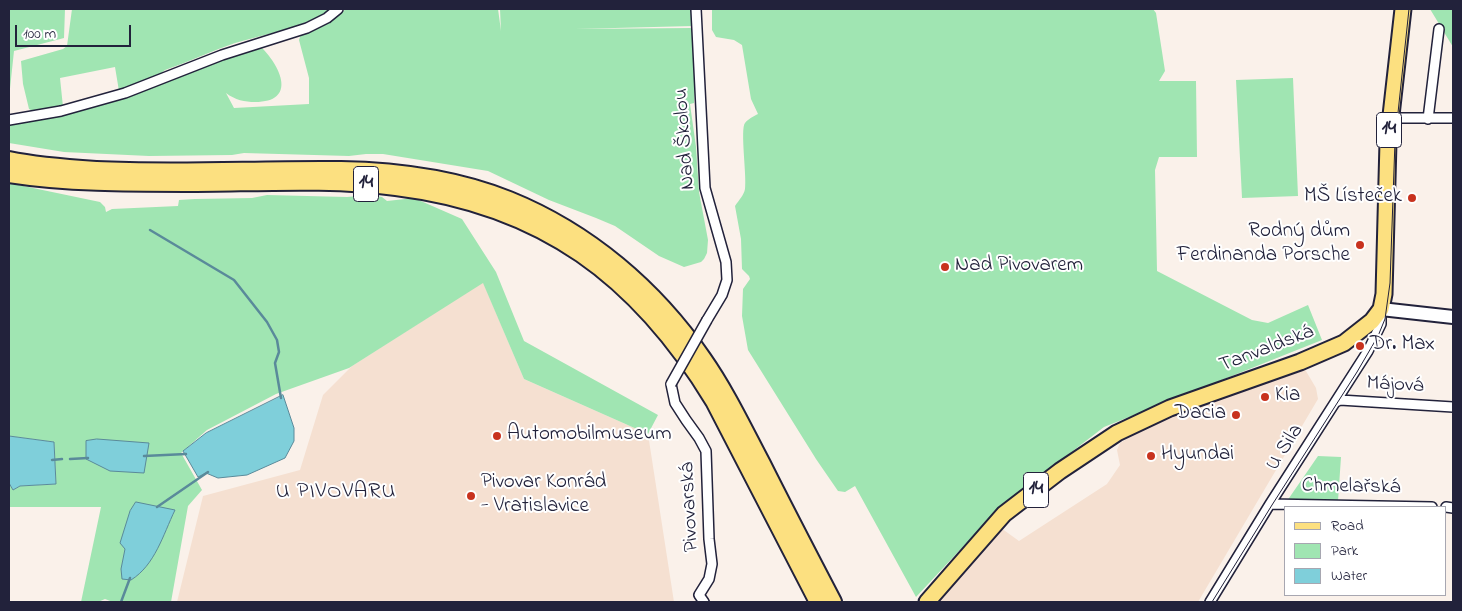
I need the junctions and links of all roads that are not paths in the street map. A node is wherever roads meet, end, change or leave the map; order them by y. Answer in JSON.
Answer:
{"nodes":[{"id":1,"x":338,"y":9,"type":"edge"},
{"id":2,"x":696,"y":9,"type":"edge"},
{"id":3,"x":1403,"y":9,"type":"edge"},
{"id":4,"x":1439,"y":29,"type":"dead end"},
{"id":5,"x":1391,"y":118,"type":"junction"},
{"id":6,"x":1453,"y":118,"type":"edge"},
{"id":7,"x":1428,"y":119,"type":"junction"},
{"id":8,"x":9,"y":120,"type":"edge"},
{"id":9,"x":9,"y":160,"type":"edge"},
{"id":10,"x":9,"y":174,"type":"edge"},
{"id":11,"x":1381,"y":309,"type":"junction"},
{"id":12,"x":1453,"y":317,"type":"edge"},
{"id":13,"x":678,"y":337,"type":"junction"},
{"id":14,"x":700,"y":365,"type":"junction"},
{"id":15,"x":671,"y":384,"type":"joint"},
{"id":16,"x":1336,"y":402,"type":"junction"},
{"id":17,"x":1453,"y":407,"type":"edge"},
{"id":18,"x":1270,"y":504,"type":"junction"},
{"id":19,"x":1378,"y":506,"type":"edge"},
{"id":20,"x":704,"y":602,"type":"edge"},
{"id":21,"x":818,"y":602,"type":"edge"},
{"id":22,"x":833,"y":602,"type":"edge"},
{"id":23,"x":927,"y":602,"type":"edge"},
{"id":24,"x":1210,"y":602,"type":"edge"}],
"edges":[{"from":1,"to":8,"type":"street"},
{"from":2,"to":15,"type":"street","name":"Nad Školou","bridge":true},
{"from":3,"to":5,"type":"main road","number":"14"},
{"from":4,"to":7,"type":"street"},
{"from":5,"to":7,"type":"street"},
{"from":5,"to":11,"type":"main road","number":"14"},
{"from":6,"to":7,"type":"street"},
{"from":9,"to":13,"type":"highway","number":"14"},
{"from":10,"to":13,"type":"highway","number":"14"},
{"from":11,"to":12,"type":"street"},
{"from":11,"to":16,"type":"street","name":"U Sila"},
{"from":11,"to":23,"type":"main road","name":"Tanvaldská","number":"14"},
{"from":13,"to":14,"type":"highway","number":"14"},
{"from":14,"to":21,"type":"highway","number":"14"},
{"from":14,"to":22,"type":"highway","number":"14"},
{"from":15,"to":20,"type":"street","name":"Pivovarská"},
{"from":16,"to":17,"type":"street","name":"Májová"},
{"from":16,"to":18,"type":"street","name":"U Sila"},
{"from":18,"to":19,"type":"street","name":"Chmelařská"},
{"from":18,"to":24,"type":"street","name":"U Sila"}]}
